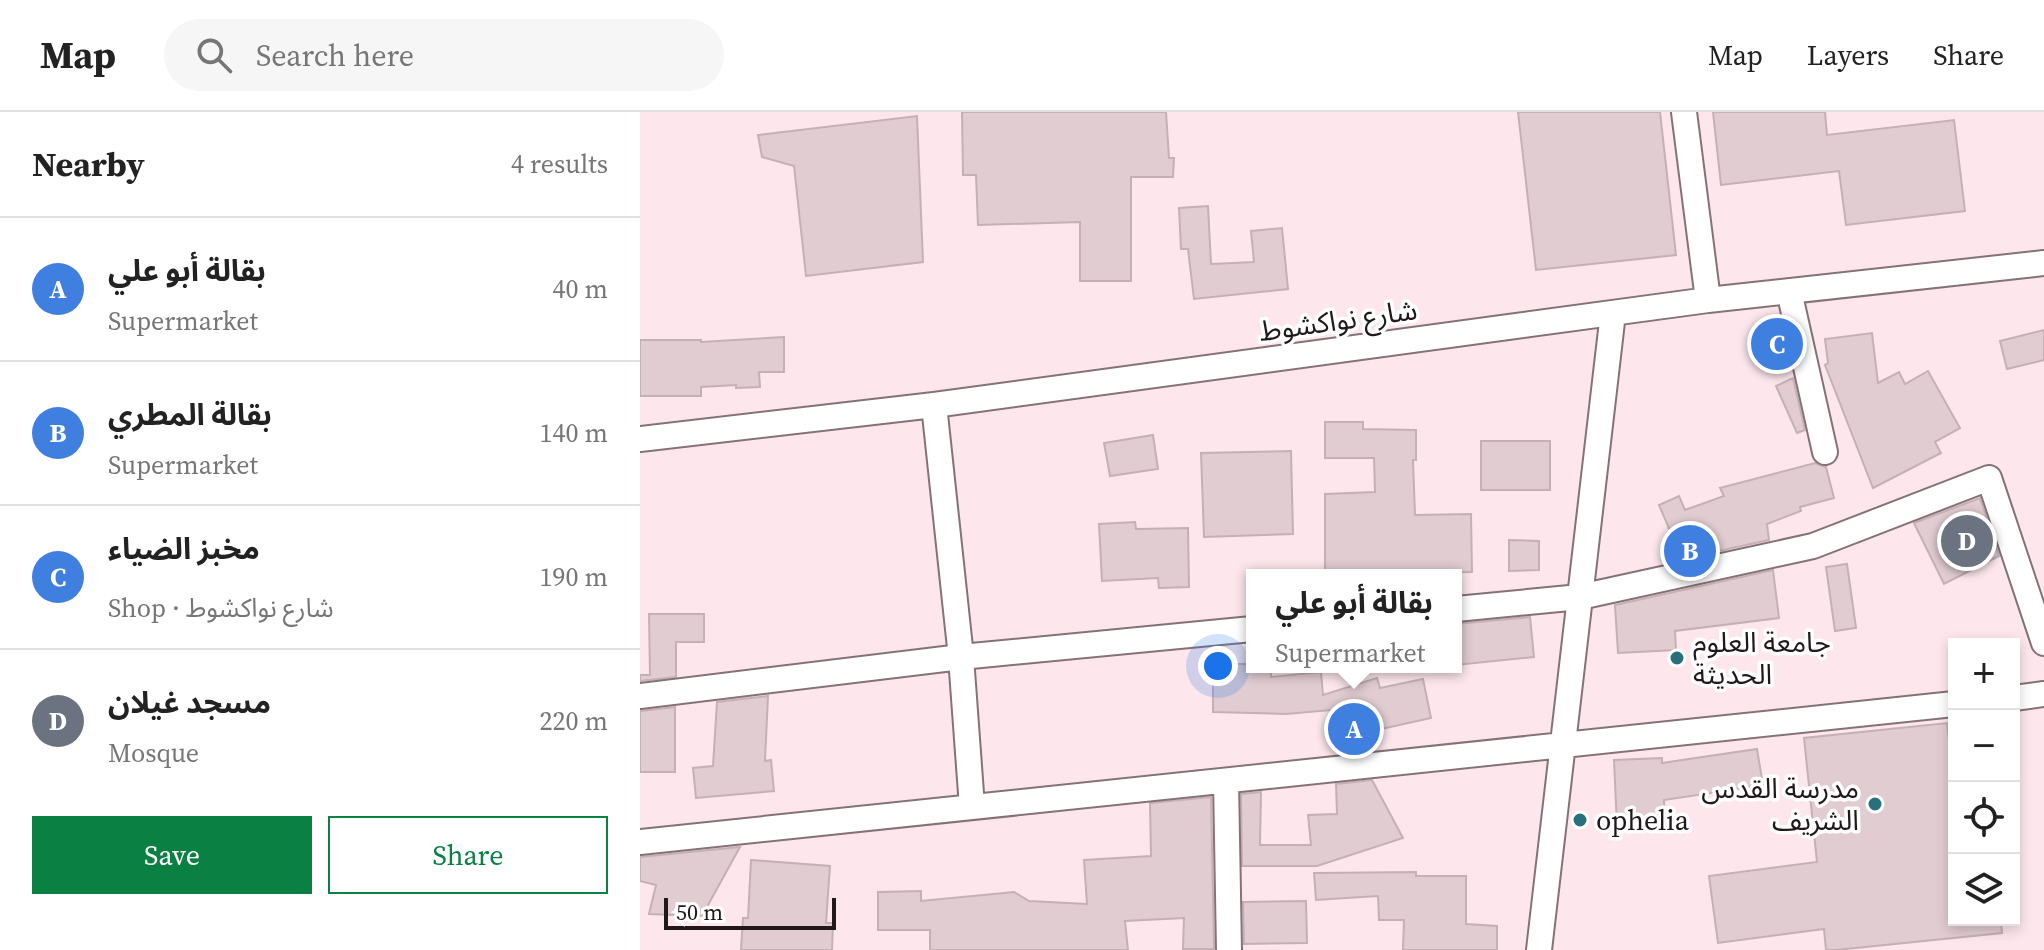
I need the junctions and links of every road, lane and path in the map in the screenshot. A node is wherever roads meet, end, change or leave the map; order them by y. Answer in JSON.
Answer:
{"nodes":[{"id":1,"x":1684,"y":112,"type":"edge"},
{"id":2,"x":2044,"y":263,"type":"edge"},
{"id":3,"x":1789,"y":291,"type":"junction"},
{"id":4,"x":1708,"y":300,"type":"junction"},
{"id":5,"x":1613,"y":313,"type":"junction"},
{"id":6,"x":934,"y":405,"type":"junction"},
{"id":7,"x":640,"y":439,"type":"edge"},
{"id":8,"x":1825,"y":452,"type":"dead end"},
{"id":9,"x":1580,"y":597,"type":"junction"},
{"id":10,"x":1462,"y":608,"type":"edge"},
{"id":11,"x":1246,"y":630,"type":"edge"},
{"id":12,"x":2044,"y":643,"type":"edge"},
{"id":13,"x":961,"y":657,"type":"junction"},
{"id":14,"x":2044,"y":694,"type":"edge"},
{"id":15,"x":640,"y":696,"type":"edge"},
{"id":16,"x":2020,"y":697,"type":"edge"},
{"id":17,"x":1948,"y":705,"type":"edge"},
{"id":18,"x":1562,"y":745,"type":"junction"},
{"id":19,"x":1226,"y":781,"type":"junction"},
{"id":20,"x":972,"y":807,"type":"junction"},
{"id":21,"x":640,"y":842,"type":"edge"},
{"id":22,"x":1229,"y":950,"type":"edge"},
{"id":23,"x":1539,"y":950,"type":"edge"}],
"edges":[{"from":1,"to":4,"type":"street"},
{"from":2,"to":3,"type":"street","name":"شارع نواكشوط"},
{"from":3,"to":4,"type":"street","name":"شارع نواكشوط"},
{"from":3,"to":8,"type":"street"},
{"from":4,"to":5,"type":"street","name":"شارع نواكشوط"},
{"from":5,"to":6,"type":"street","name":"شارع نواكشوط"},
{"from":5,"to":9,"type":"street"},
{"from":6,"to":7,"type":"street","name":"شارع نواكشوط"},
{"from":6,"to":13,"type":"street"},
{"from":9,"to":10,"type":"street"},
{"from":9,"to":12,"type":"street"},
{"from":9,"to":18,"type":"street"},
{"from":11,"to":13,"type":"street"},
{"from":13,"to":15,"type":"street"},
{"from":13,"to":20,"type":"street"},
{"from":14,"to":16,"type":"street"},
{"from":17,"to":18,"type":"street"},
{"from":18,"to":19,"type":"street"},
{"from":18,"to":23,"type":"street"},
{"from":19,"to":20,"type":"street"},
{"from":19,"to":22,"type":"street"},
{"from":20,"to":21,"type":"street"}]}
